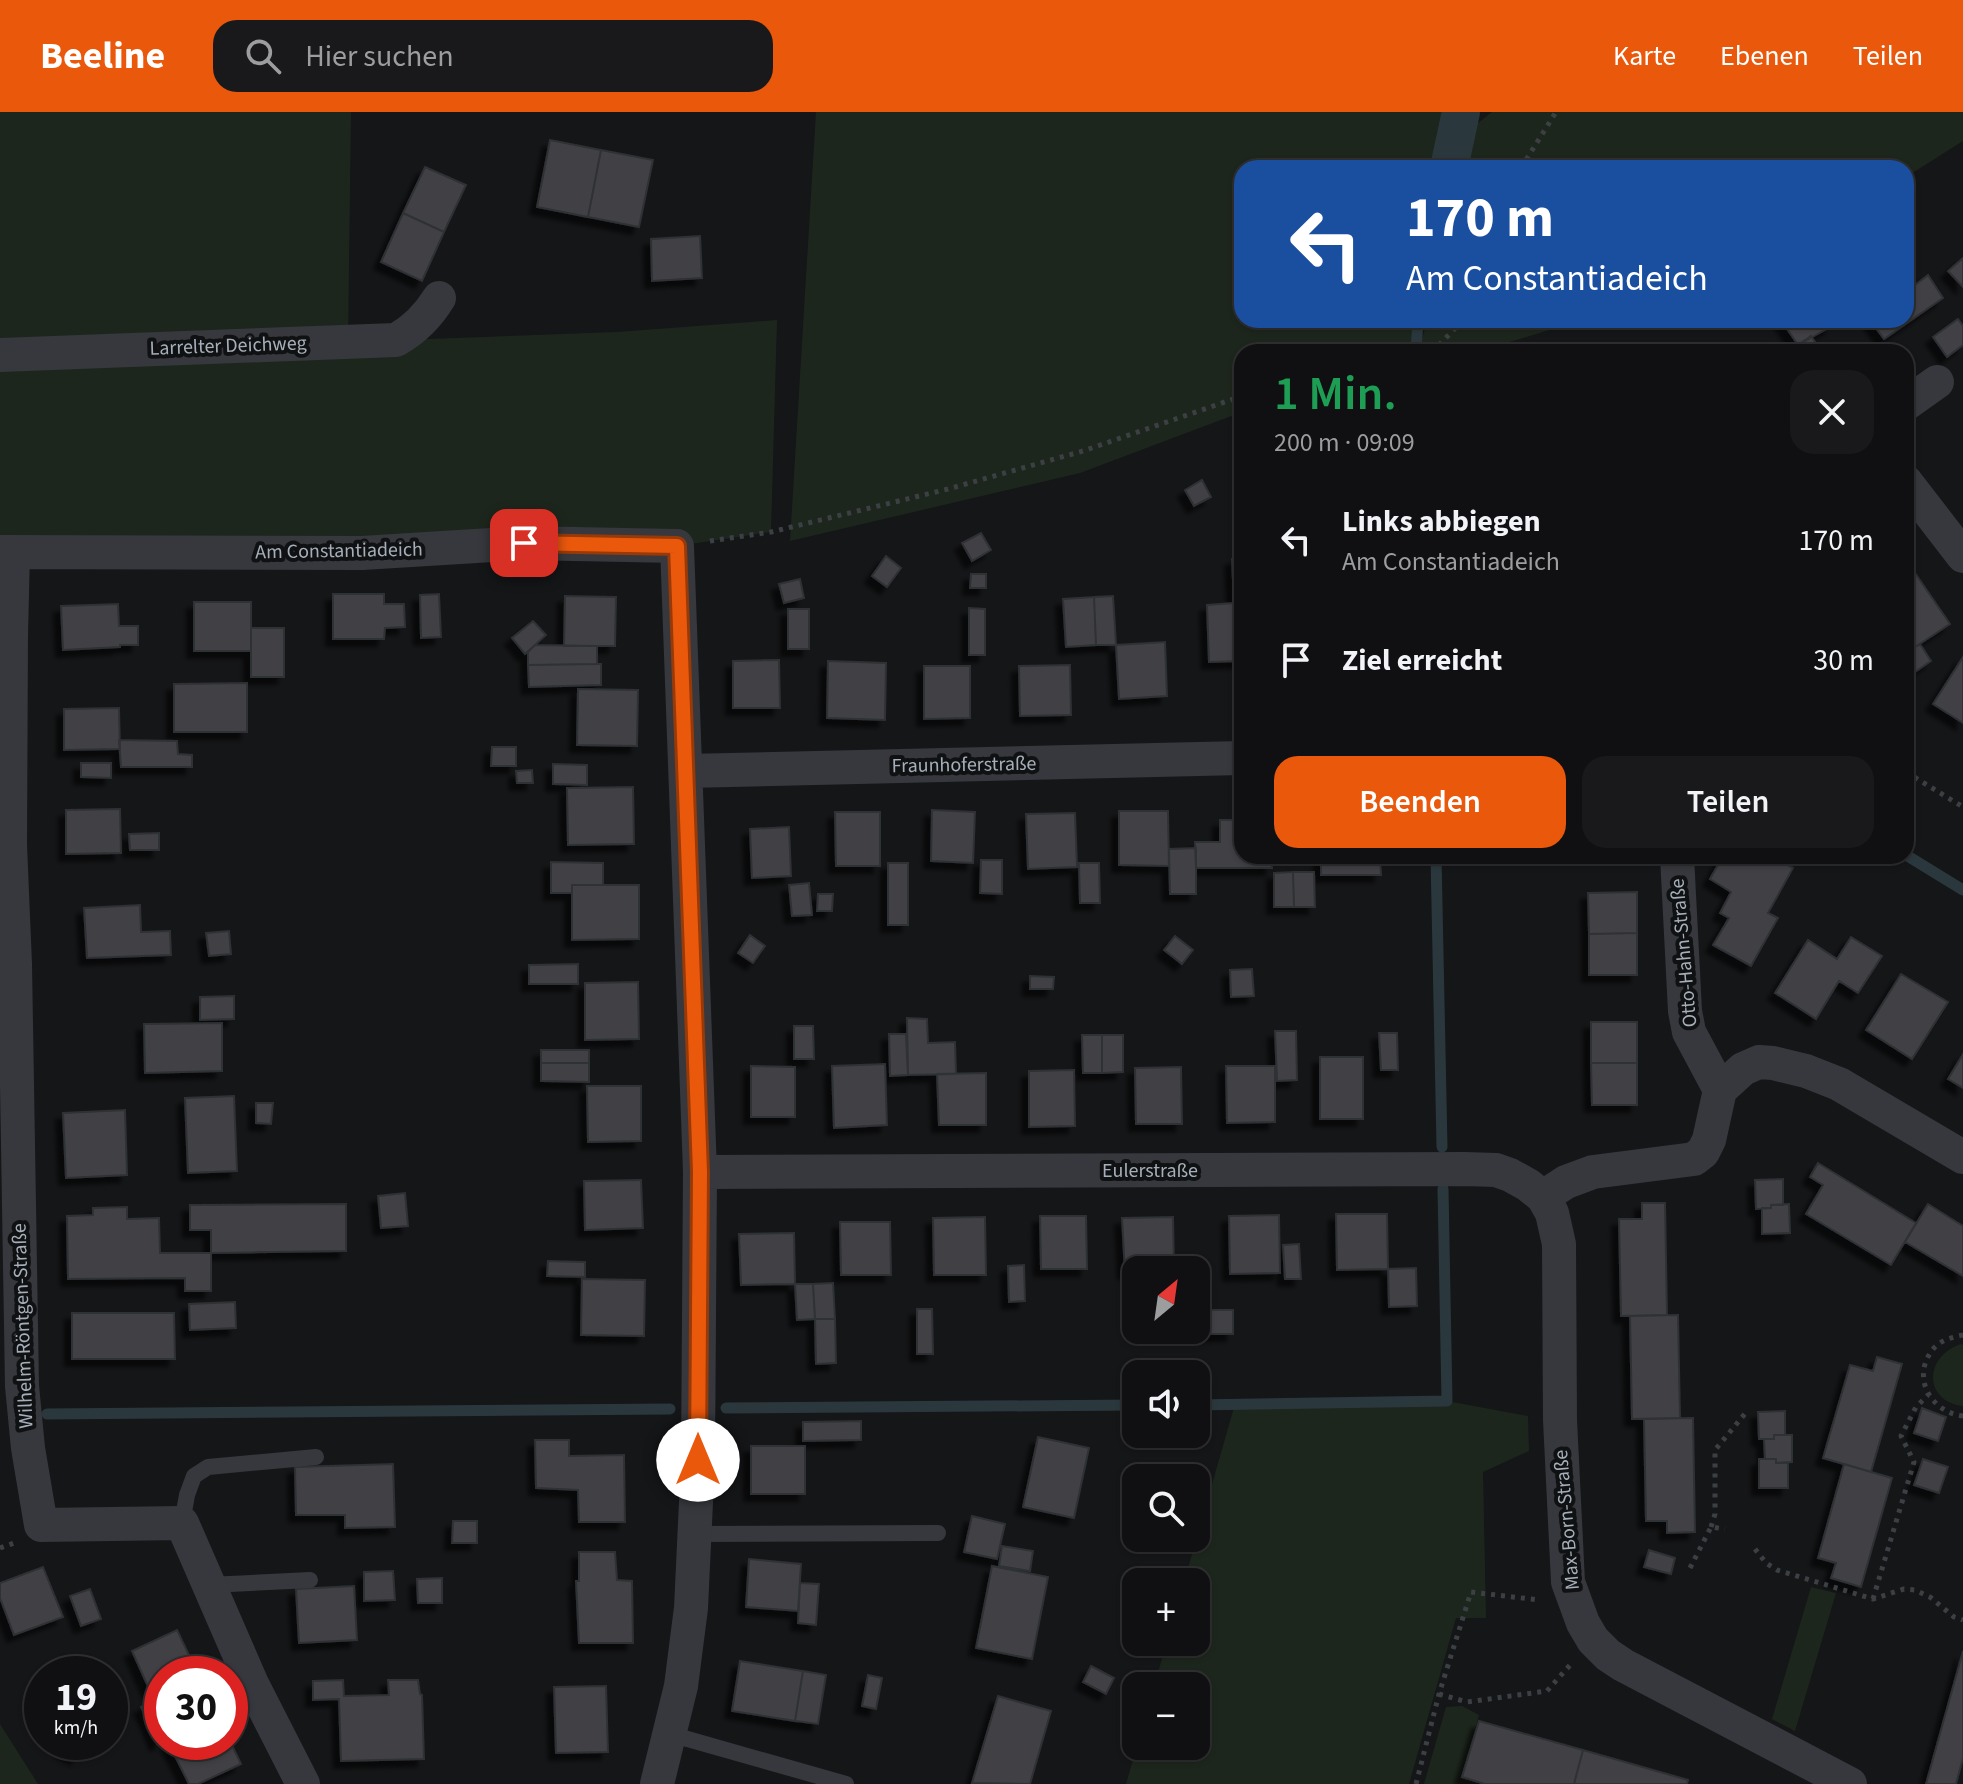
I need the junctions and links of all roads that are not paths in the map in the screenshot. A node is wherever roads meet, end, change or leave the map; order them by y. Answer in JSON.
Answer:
{"nodes":[{"id":1,"x":439,"y":298,"type":"dead end"},
{"id":2,"x":0,"y":355,"type":"edge"},
{"id":3,"x":1937,"y":382,"type":"dead end"},
{"id":4,"x":1914,"y":398,"type":"edge"},
{"id":5,"x":1914,"y":492,"type":"edge"},
{"id":6,"x":6,"y":552,"type":"edge"},
{"id":7,"x":1963,"y":556,"type":"edge"},
{"id":8,"x":1234,"y":758,"type":"edge"},
{"id":9,"x":686,"y":771,"type":"junction"},
{"id":10,"x":5,"y":845,"type":"edge"},
{"id":11,"x":1677,"y":864,"type":"edge"},
{"id":12,"x":1720,"y":1090,"type":"junction"},
{"id":13,"x":8,"y":1100,"type":"edge"},
{"id":14,"x":1963,"y":1157,"type":"edge"},
{"id":15,"x":700,"y":1172,"type":"junction"},
{"id":16,"x":1543,"y":1197,"type":"junction"},
{"id":17,"x":316,"y":1457,"type":"dead end"},
{"id":18,"x":182,"y":1523,"type":"junction"},
{"id":19,"x":938,"y":1533,"type":"dead end"},
{"id":20,"x":695,"y":1534,"type":"junction"},
{"id":21,"x":310,"y":1580,"type":"dead end"},
{"id":22,"x":209,"y":1585,"type":"junction"},
{"id":23,"x":670,"y":1734,"type":"junction"},
{"id":24,"x":303,"y":1784,"type":"edge"},
{"id":25,"x":657,"y":1784,"type":"edge"},
{"id":26,"x":846,"y":1784,"type":"edge"},
{"id":27,"x":1850,"y":1784,"type":"edge"}],
"edges":[{"from":1,"to":2,"type":"street","name":"Larrelter Deichweg"},
{"from":3,"to":4,"type":"street"},
{"from":5,"to":7,"type":"street"},
{"from":6,"to":9,"type":"street","name":"Am Constantiadeich"},
{"from":6,"to":10,"type":"street","name":"Wilhelm-Röntgen-Straße"},
{"from":8,"to":9,"type":"street","name":"Fraunhoferstraße"},
{"from":9,"to":15,"type":"street"},
{"from":10,"to":13,"type":"street","name":"Wilhelm-Röntgen-Straße"},
{"from":11,"to":12,"type":"street","name":"Otto-Hahn-Straße"},
{"from":12,"to":14,"type":"street"},
{"from":12,"to":16,"type":"street"},
{"from":13,"to":18,"type":"street","name":"Wilhelm-Röntgen-Straße"},
{"from":15,"to":16,"type":"street","name":"Eulerstraße"},
{"from":15,"to":20,"type":"street"},
{"from":16,"to":27,"type":"street","name":"Max-Born-Straße"},
{"from":17,"to":18,"type":"lane"},
{"from":18,"to":22,"type":"street"},
{"from":19,"to":20,"type":"lane"},
{"from":20,"to":23,"type":"street"},
{"from":21,"to":22,"type":"lane"},
{"from":22,"to":24,"type":"street"},
{"from":23,"to":25,"type":"street"},
{"from":23,"to":26,"type":"lane"}]}
